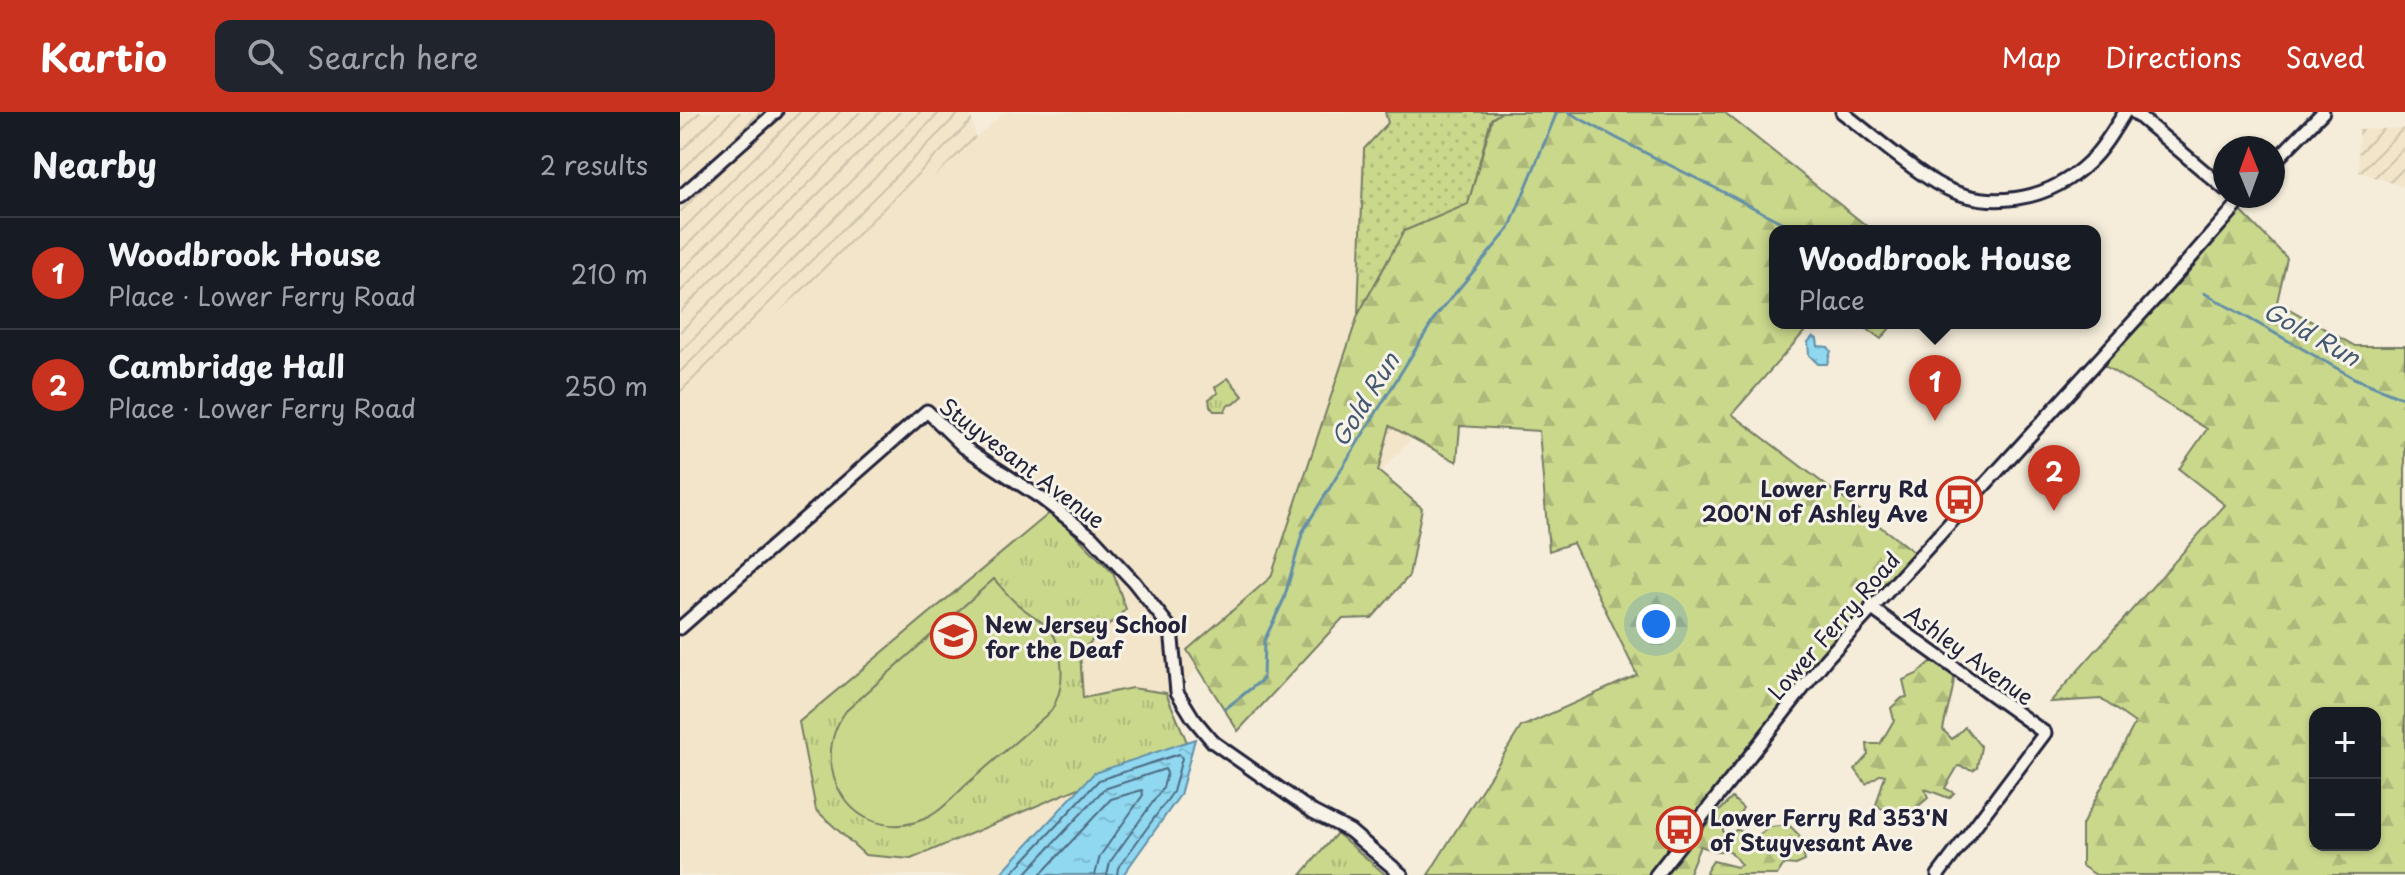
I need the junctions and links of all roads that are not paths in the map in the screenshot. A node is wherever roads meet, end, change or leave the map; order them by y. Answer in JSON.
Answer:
{"nodes":[{"id":1,"x":776,"y":112,"type":"edge"},
{"id":2,"x":1842,"y":112,"type":"edge"},
{"id":3,"x":2125,"y":112,"type":"edge"},
{"id":4,"x":2134,"y":112,"type":"edge"},
{"id":5,"x":2323,"y":112,"type":"edge"},
{"id":6,"x":2285,"y":151,"type":"edge"},
{"id":7,"x":2213,"y":179,"type":"edge"},
{"id":8,"x":680,"y":197,"type":"edge"},
{"id":9,"x":2231,"y":208,"type":"edge"},
{"id":10,"x":1871,"y":608,"type":"junction"},
{"id":11,"x":680,"y":628,"type":"edge"},
{"id":12,"x":1402,"y":875,"type":"edge"},
{"id":13,"x":1656,"y":875,"type":"edge"},
{"id":14,"x":1938,"y":875,"type":"edge"}],
"edges":[{"from":1,"to":8,"type":"street"},
{"from":2,"to":3,"type":"street"},
{"from":4,"to":7,"type":"street"},
{"from":5,"to":6,"type":"street"},
{"from":9,"to":10,"type":"street","name":"Lower Ferry Road"},
{"from":10,"to":13,"type":"street","name":"Lower Ferry Road"},
{"from":10,"to":14,"type":"street","name":"Ashley Avenue"},
{"from":11,"to":12,"type":"street","name":"Stuyvesant Avenue"}]}
